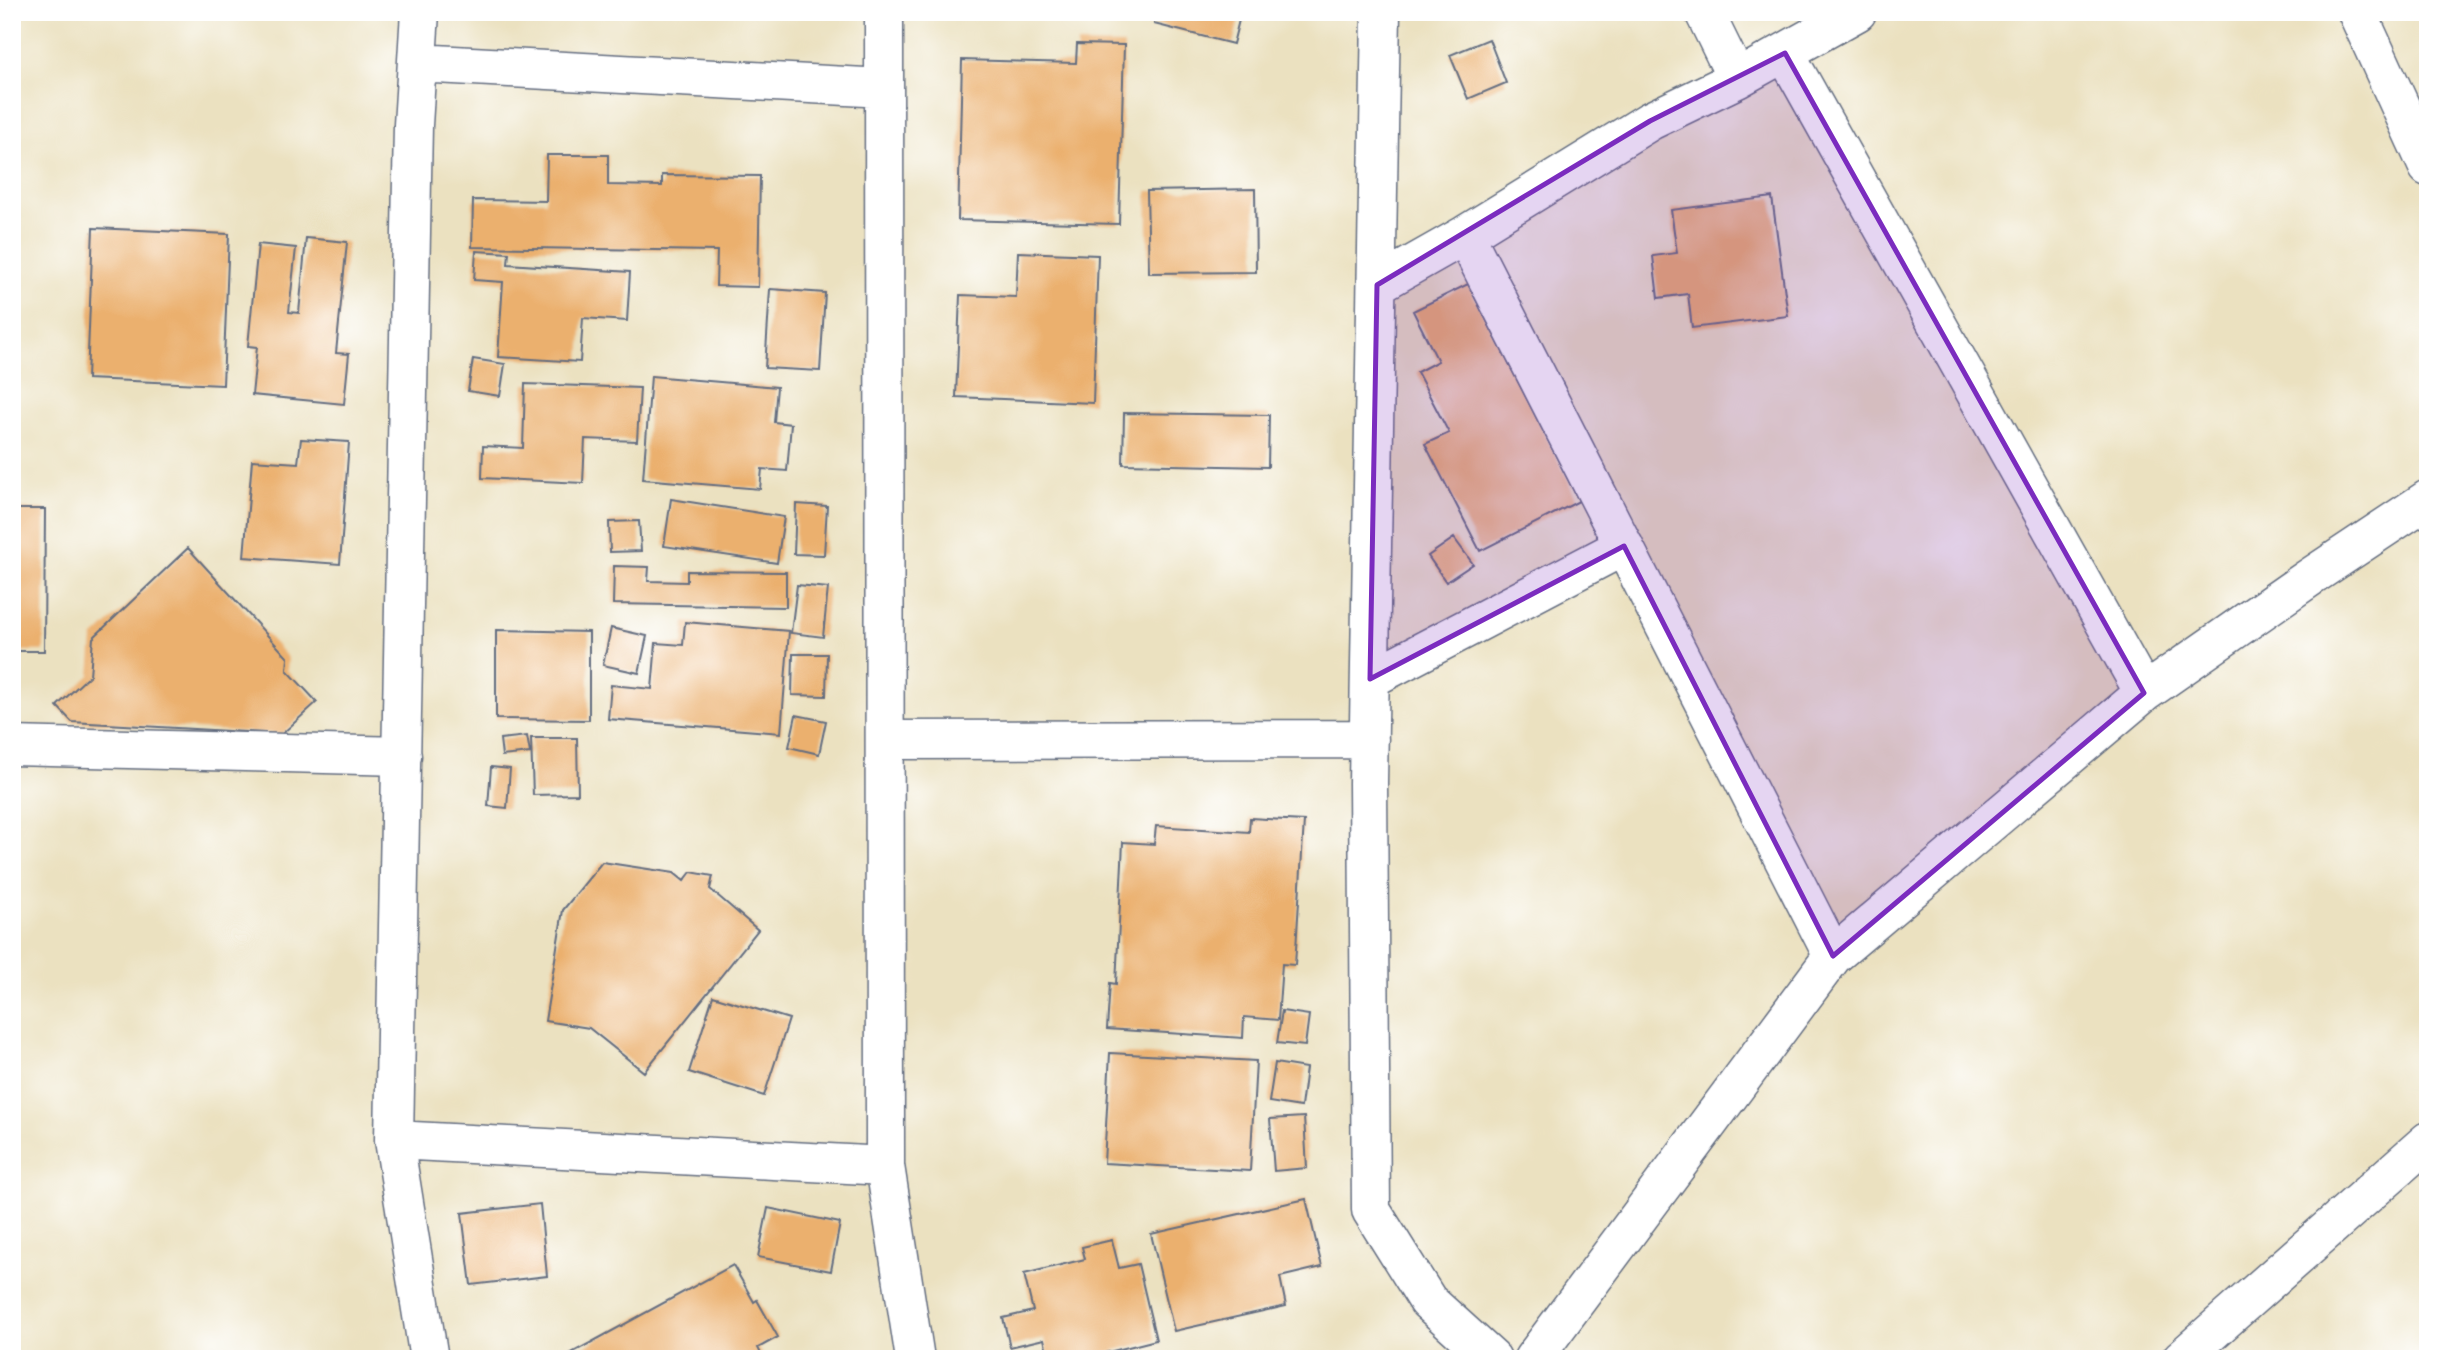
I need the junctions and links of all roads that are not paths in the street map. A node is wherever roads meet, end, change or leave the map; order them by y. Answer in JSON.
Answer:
{"nodes":[{"id":1,"x":420,"y":12,"type":"edge"},
{"id":2,"x":884,"y":12,"type":"edge"},
{"id":3,"x":1381,"y":12,"type":"edge"},
{"id":4,"x":1704,"y":12,"type":"edge"},
{"id":5,"x":1857,"y":12,"type":"edge"},
{"id":6,"x":2357,"y":12,"type":"edge"},
{"id":7,"x":1785,"y":53,"type":"junction"},
{"id":8,"x":417,"y":63,"type":"junction"},
{"id":9,"x":1737,"y":79,"type":"junction"},
{"id":10,"x":884,"y":88,"type":"junction"},
{"id":11,"x":2428,"y":167,"type":"edge"},
{"id":12,"x":1465,"y":235,"type":"junction"},
{"id":13,"x":1377,"y":285,"type":"junction"},
{"id":14,"x":2428,"y":499,"type":"edge"},
{"id":15,"x":1624,"y":546,"type":"junction"},
{"id":16,"x":1370,"y":679,"type":"junction"},
{"id":17,"x":2144,"y":693,"type":"junction"},
{"id":18,"x":1369,"y":739,"type":"junction"},
{"id":19,"x":885,"y":740,"type":"junction"},
{"id":20,"x":12,"y":746,"type":"edge"},
{"id":21,"x":402,"y":756,"type":"junction"},
{"id":22,"x":1833,"y":956,"type":"junction"},
{"id":23,"x":394,"y":1140,"type":"junction"},
{"id":24,"x":2428,"y":1141,"type":"edge"},
{"id":25,"x":885,"y":1166,"type":"junction"},
{"id":26,"x":429,"y":1359,"type":"edge"},
{"id":27,"x":915,"y":1359,"type":"edge"},
{"id":28,"x":1492,"y":1359,"type":"edge"},
{"id":29,"x":1533,"y":1359,"type":"edge"},
{"id":30,"x":2181,"y":1359,"type":"edge"}],
"edges":[{"from":1,"to":8,"type":"street"},
{"from":2,"to":10,"type":"street"},
{"from":3,"to":13,"type":"street"},
{"from":4,"to":9,"type":"street"},
{"from":5,"to":7,"type":"street"},
{"from":6,"to":11,"type":"street"},
{"from":7,"to":9,"type":"street"},
{"from":7,"to":17,"type":"street"},
{"from":8,"to":10,"type":"street"},
{"from":8,"to":21,"type":"street"},
{"from":9,"to":12,"type":"street"},
{"from":10,"to":19,"type":"street"},
{"from":12,"to":13,"type":"street"},
{"from":12,"to":15,"type":"street"},
{"from":13,"to":16,"type":"street"},
{"from":14,"to":17,"type":"street"},
{"from":15,"to":16,"type":"street"},
{"from":15,"to":22,"type":"street"},
{"from":16,"to":18,"type":"street"},
{"from":17,"to":22,"type":"street"},
{"from":18,"to":19,"type":"street"},
{"from":18,"to":28,"type":"street"},
{"from":19,"to":25,"type":"street"},
{"from":20,"to":21,"type":"street"},
{"from":21,"to":23,"type":"street"},
{"from":22,"to":29,"type":"street"},
{"from":23,"to":25,"type":"street"},
{"from":23,"to":26,"type":"street"},
{"from":24,"to":30,"type":"street"},
{"from":25,"to":27,"type":"street"}]}
